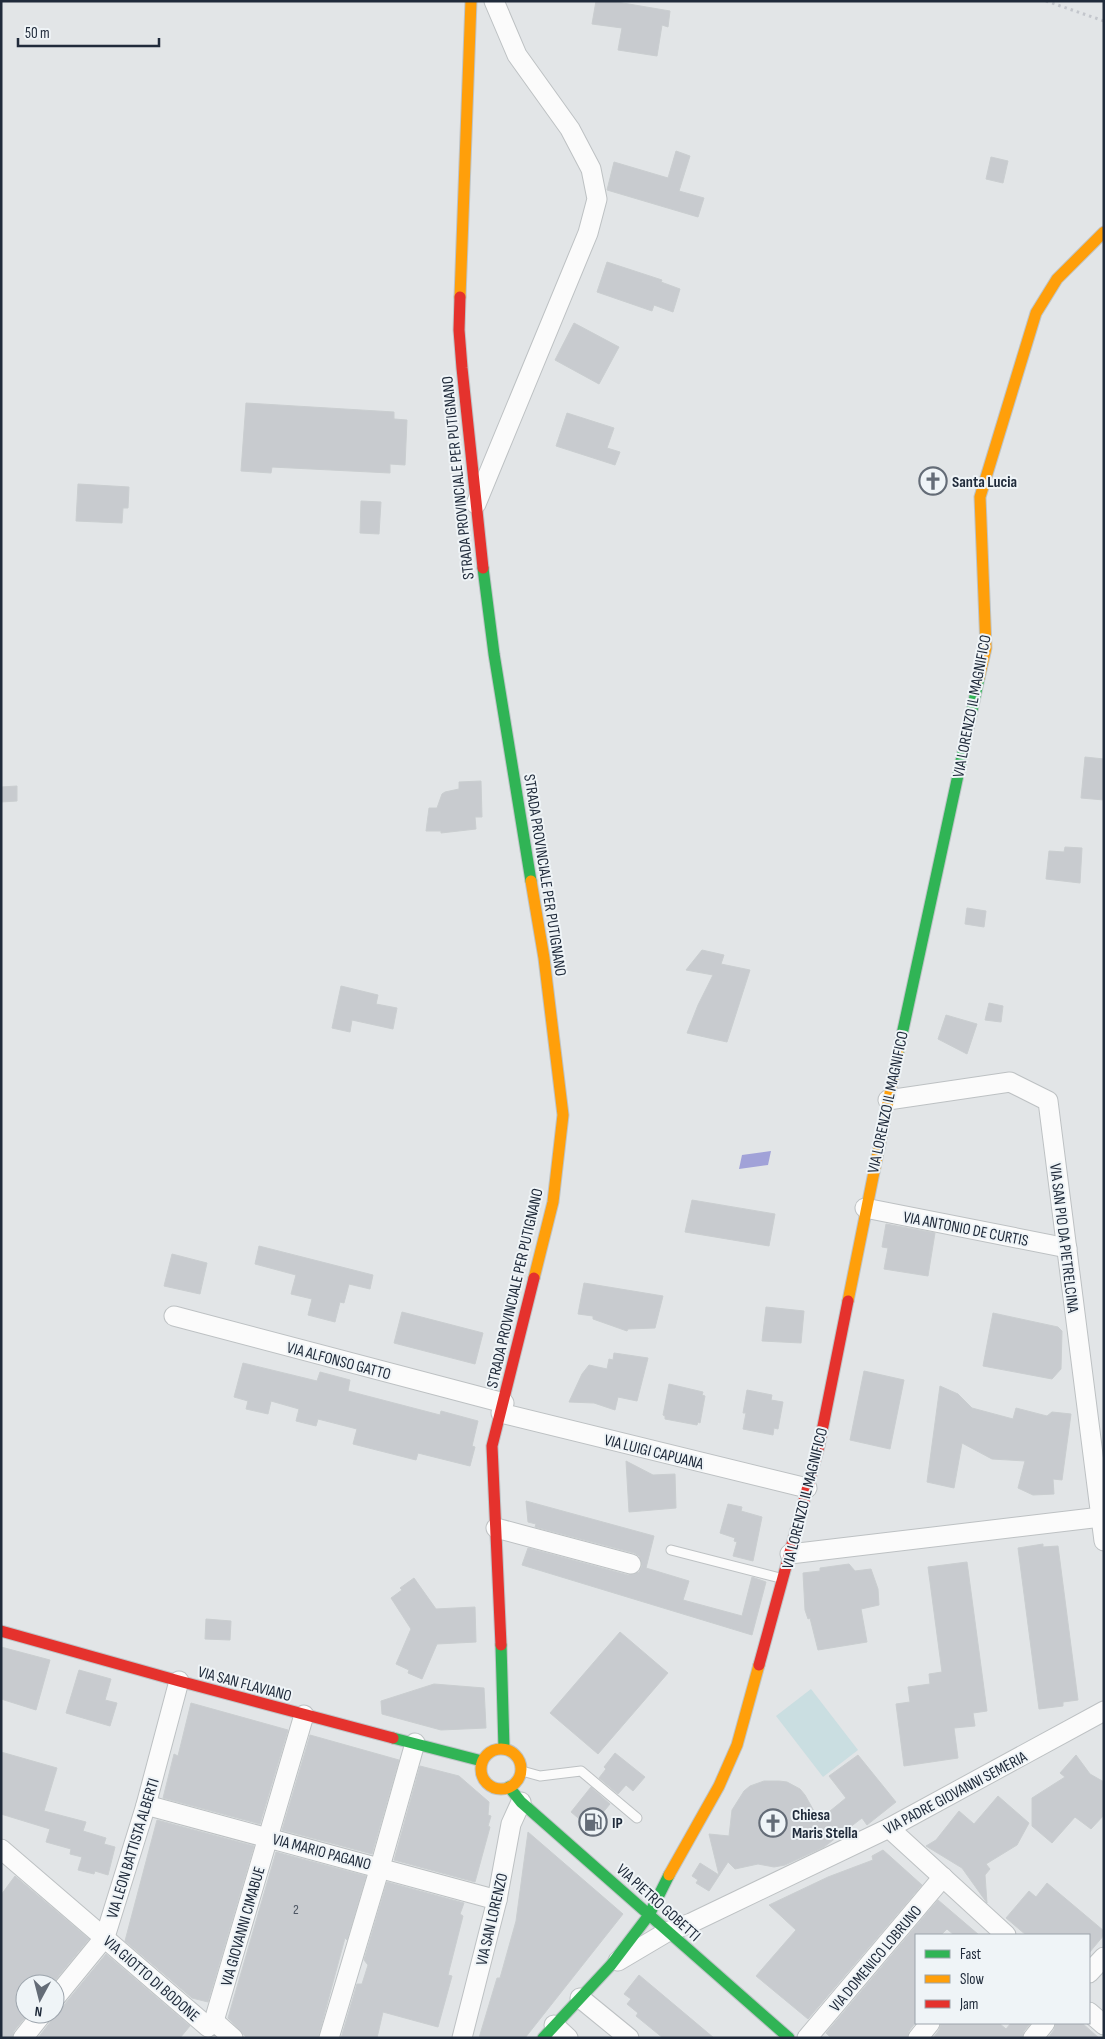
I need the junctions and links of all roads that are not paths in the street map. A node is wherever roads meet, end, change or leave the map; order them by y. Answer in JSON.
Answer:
{"nodes":[{"id":1,"x":471,"y":1,"type":"edge"},
{"id":2,"x":494,"y":1,"type":"edge"},
{"id":3,"x":1104,"y":232,"type":"edge"},
{"id":4,"x":475,"y":505,"type":"junction"},
{"id":5,"x":888,"y":1100,"type":"junction"},
{"id":6,"x":865,"y":1208,"type":"junction"},
{"id":7,"x":1067,"y":1248,"type":"junction"},
{"id":8,"x":174,"y":1316,"type":"dead end"},
{"id":9,"x":502,"y":1408,"type":"junction"},
{"id":10,"x":808,"y":1488,"type":"junction"},
{"id":11,"x":1101,"y":1517,"type":"junction"},
{"id":12,"x":496,"y":1528,"type":"junction"},
{"id":13,"x":1104,"y":1541,"type":"edge"},
{"id":14,"x":671,"y":1550,"type":"dead end"},
{"id":15,"x":790,"y":1554,"type":"junction"},
{"id":16,"x":631,"y":1564,"type":"dead end"},
{"id":17,"x":783,"y":1579,"type":"junction"},
{"id":18,"x":1,"y":1631,"type":"edge"},
{"id":19,"x":179,"y":1682,"type":"junction"},
{"id":20,"x":1104,"y":1711,"type":"edge"},
{"id":21,"x":304,"y":1715,"type":"junction"},
{"id":22,"x":415,"y":1743,"type":"junction"},
{"id":23,"x":504,"y":1748,"type":"junction"},
{"id":24,"x":482,"y":1761,"type":"junction"},
{"id":25,"x":522,"y":1771,"type":"junction"},
{"id":26,"x":515,"y":1795,"type":"junction"},
{"id":27,"x":146,"y":1806,"type":"junction"},
{"id":28,"x":637,"y":1818,"type":"dead end"},
{"id":29,"x":889,"y":1828,"type":"junction"},
{"id":30,"x":268,"y":1837,"type":"junction"},
{"id":31,"x":4,"y":1857,"type":"edge"},
{"id":32,"x":380,"y":1867,"type":"junction"},
{"id":33,"x":943,"y":1877,"type":"junction"},
{"id":34,"x":497,"y":1900,"type":"junction"},
{"id":35,"x":649,"y":1916,"type":"junction"},
{"id":36,"x":668,"y":1932,"type":"junction"},
{"id":37,"x":1003,"y":1934,"type":"edge"},
{"id":38,"x":105,"y":1937,"type":"junction"},
{"id":39,"x":1104,"y":1957,"type":"edge"},
{"id":40,"x":611,"y":1965,"type":"junction"},
{"id":41,"x":1090,"y":1973,"type":"edge"},
{"id":42,"x":65,"y":1986,"type":"edge"},
{"id":43,"x":580,"y":1998,"type":"junction"},
{"id":44,"x":1090,"y":2013,"type":"edge"},
{"id":45,"x":34,"y":2024,"type":"edge"},
{"id":46,"x":929,"y":2024,"type":"edge"},
{"id":47,"x":1044,"y":2024,"type":"edge"},
{"id":48,"x":1104,"y":2025,"type":"edge"},
{"id":49,"x":207,"y":2028,"type":"edge"},
{"id":50,"x":548,"y":2032,"type":"edge"},
{"id":51,"x":23,"y":2038,"type":"edge"},
{"id":52,"x":233,"y":2038,"type":"edge"},
{"id":53,"x":329,"y":2038,"type":"edge"},
{"id":54,"x":462,"y":2038,"type":"edge"},
{"id":55,"x":568,"y":2038,"type":"edge"},
{"id":56,"x":629,"y":2038,"type":"edge"},
{"id":57,"x":789,"y":2038,"type":"edge"},
{"id":58,"x":807,"y":2038,"type":"edge"},
{"id":59,"x":918,"y":2038,"type":"edge"},
{"id":60,"x":1033,"y":2038,"type":"edge"}],
"edges":[{"from":1,"to":4,"type":"street","name":"STRADA PROVINCIALE PER PUTIGNANO"},
{"from":2,"to":4,"type":"street"},
{"from":3,"to":5,"type":"street","name":"VIA LORENZO IL MAGNIFICO"},
{"from":4,"to":9,"type":"street","name":"STRADA PROVINCIALE PER PUTIGNANO"},
{"from":5,"to":6,"type":"street","name":"VIA LORENZO IL MAGNIFICO"},
{"from":5,"to":7,"type":"street","name":"VIA SAN PIO DA PIETRELCINA"},
{"from":6,"to":7,"type":"street","name":"VIA ANTONIO DE CURTIS"},
{"from":6,"to":10,"type":"street","name":"VIA LORENZO IL MAGNIFICO"},
{"from":7,"to":11,"type":"street","name":"VIA SAN PIO DA PIETRELCINA"},
{"from":8,"to":9,"type":"street","name":"VIA ALFONSO GATTO"},
{"from":9,"to":10,"type":"street","name":"VIA LUIGI CAPUANA"},
{"from":9,"to":12,"type":"street","name":"STRADA PROVINCIALE PER PUTIGNANO"},
{"from":10,"to":15,"type":"street","name":"VIA LORENZO IL MAGNIFICO"},
{"from":11,"to":13,"type":"street","name":"VIA SAN PIO DA PIETRELCINA"},
{"from":11,"to":15,"type":"street"},
{"from":12,"to":16,"type":"street"},
{"from":12,"to":23,"type":"street","name":"STRADA PROVINCIALE PER PUTIGNANO"},
{"from":14,"to":17,"type":"lane"},
{"from":15,"to":17,"type":"street","name":"VIA LORENZO IL MAGNIFICO"},
{"from":17,"to":35,"type":"street","name":"VIA LORENZO IL MAGNIFICO"},
{"from":18,"to":19,"type":"street","name":"VIA SAN FLAVIANO"},
{"from":19,"to":21,"type":"street","name":"VIA SAN FLAVIANO"},
{"from":19,"to":27,"type":"street","name":"VIA LEON BATTISTA ALBERTI"},
{"from":20,"to":29,"type":"street","name":"VIA PADRE GIOVANNI SEMERIA"},
{"from":21,"to":22,"type":"street","name":"VIA SAN FLAVIANO"},
{"from":21,"to":30,"type":"street","name":"VIA GIOVANNI CIMABUE"},
{"from":22,"to":24,"type":"street","name":"VIA SAN FLAVIANO"},
{"from":22,"to":32,"type":"street"},
{"from":23,"to":24,"type":"street"},
{"from":23,"to":25,"type":"street"},
{"from":24,"to":26,"type":"street"},
{"from":25,"to":26,"type":"street"},
{"from":25,"to":28,"type":"lane"},
{"from":26,"to":34,"type":"street","name":"VIA SAN LORENZO"},
{"from":26,"to":35,"type":"street","name":"VIA PIETRO GOBETTI"},
{"from":27,"to":30,"type":"street","name":"VIA MARIO PAGANO"},
{"from":27,"to":38,"type":"street","name":"VIA LEON BATTISTA ALBERTI"},
{"from":29,"to":33,"type":"street"},
{"from":29,"to":36,"type":"street","name":"VIA PADRE GIOVANNI SEMERIA"},
{"from":30,"to":32,"type":"street","name":"VIA MARIO PAGANO"},
{"from":30,"to":49,"type":"street","name":"VIA GIOVANNI CIMABUE"},
{"from":31,"to":38,"type":"street","name":"VIA GIOTTO DI BODONE"},
{"from":32,"to":34,"type":"street","name":"VIA MARIO PAGANO"},
{"from":32,"to":53,"type":"street"},
{"from":33,"to":37,"type":"street"},
{"from":33,"to":58,"type":"street","name":"VIA DOMENICO LOBRUNO"},
{"from":34,"to":54,"type":"street","name":"VIA SAN LORENZO"},
{"from":35,"to":36,"type":"street","name":"VIA PIETRO GOBETTI"},
{"from":35,"to":40,"type":"street","name":"VIA LORENZO IL MAGNIFICO"},
{"from":36,"to":40,"type":"street","name":"VIA LORENZO IL MAGNIFICO"},
{"from":36,"to":57,"type":"street","name":"VIA PIETRO GOBETTI"},
{"from":38,"to":42,"type":"street","name":"VIA LEON BATTISTA ALBERTI"},
{"from":38,"to":49,"type":"street","name":"VIA GIOTTO DI BODONE"},
{"from":39,"to":41,"type":"street"},
{"from":40,"to":43,"type":"street","name":"VIA LORENZO IL MAGNIFICO"},
{"from":43,"to":50,"type":"street","name":"VIA LORENZO IL MAGNIFICO"},
{"from":43,"to":56,"type":"street"},
{"from":44,"to":48,"type":"street"},
{"from":45,"to":51,"type":"street"},
{"from":46,"to":59,"type":"street"},
{"from":47,"to":60,"type":"street"},
{"from":49,"to":52,"type":"street","name":"VIA GIOTTO DI BODONE"},
{"from":50,"to":55,"type":"street"}]}
